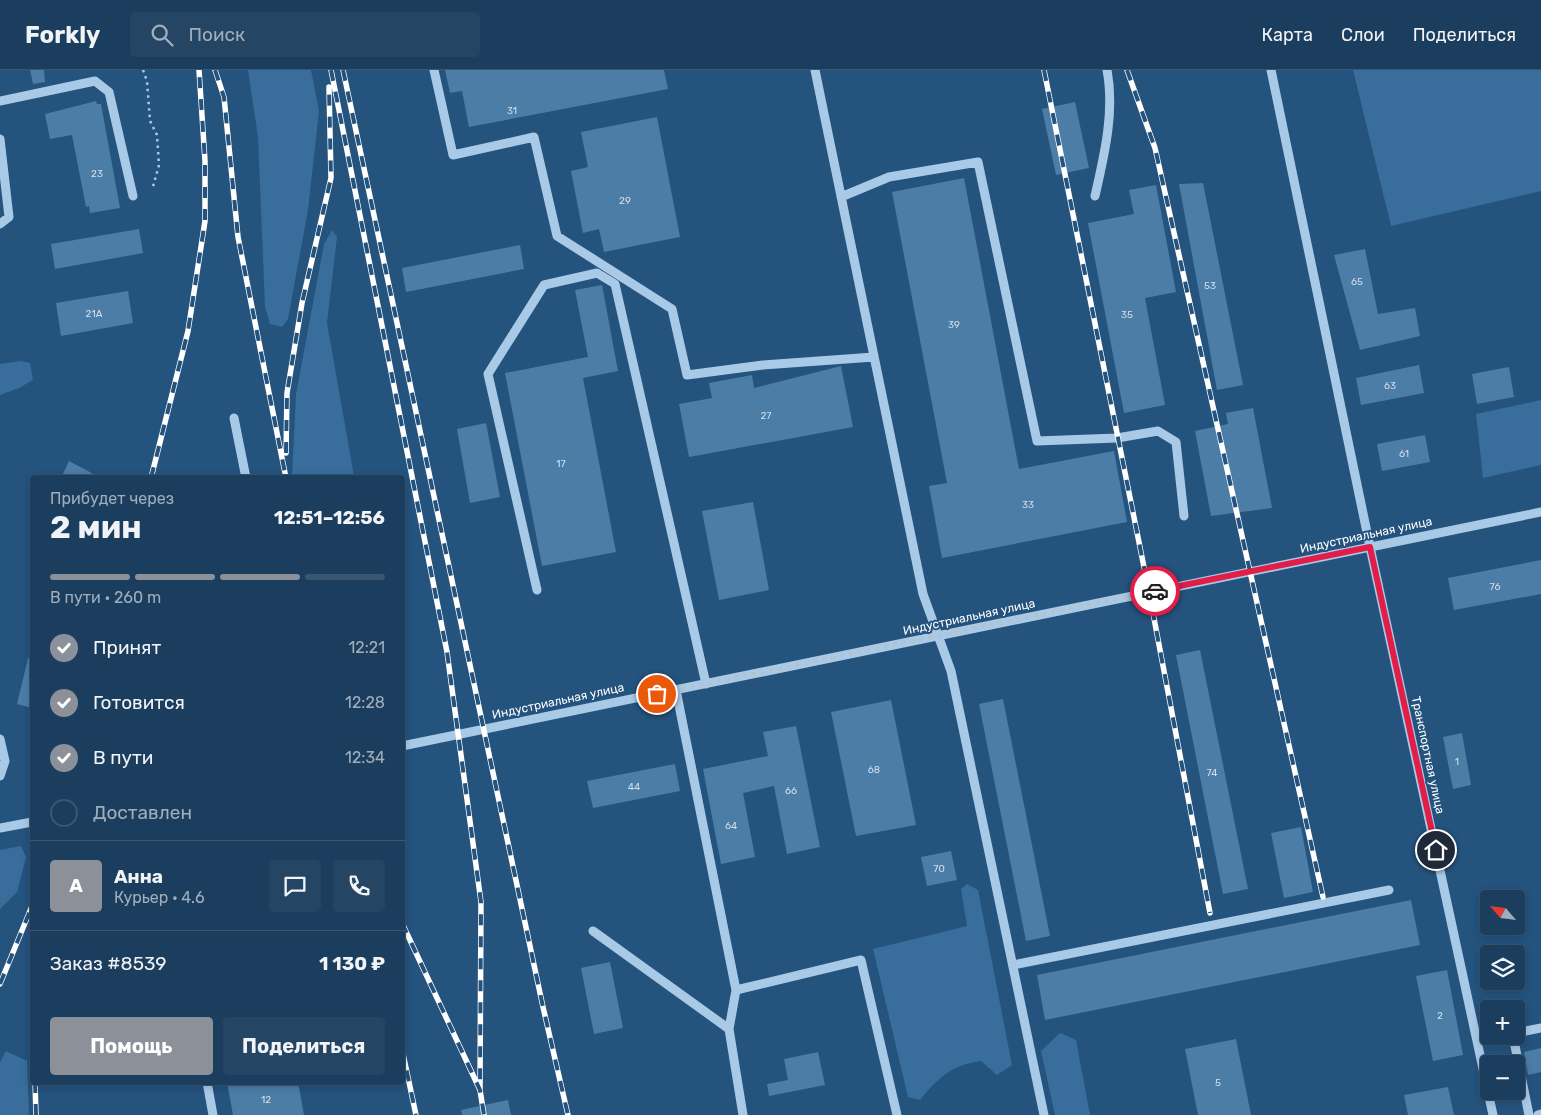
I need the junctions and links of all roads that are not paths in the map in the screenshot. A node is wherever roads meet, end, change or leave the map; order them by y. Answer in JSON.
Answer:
{"nodes":[{"id":1,"x":434,"y":70,"type":"edge"},
{"id":2,"x":815,"y":70,"type":"edge"},
{"id":3,"x":1107,"y":70,"type":"edge"},
{"id":4,"x":1271,"y":70,"type":"edge"},
{"id":5,"x":0,"y":101,"type":"edge"},
{"id":6,"x":0,"y":139,"type":"edge"},
{"id":7,"x":133,"y":196,"type":"dead end"},
{"id":8,"x":1095,"y":196,"type":"dead end"},
{"id":9,"x":841,"y":197,"type":"junction"},
{"id":10,"x":0,"y":224,"type":"edge"},
{"id":11,"x":874,"y":356,"type":"junction"},
{"id":12,"x":234,"y":418,"type":"dead end"},
{"id":13,"x":245,"y":475,"type":"edge"},
{"id":14,"x":1541,"y":512,"type":"edge"},
{"id":15,"x":1184,"y":516,"type":"dead end"},
{"id":16,"x":1370,"y":547,"type":"junction"},
{"id":17,"x":537,"y":590,"type":"dead end"},
{"id":18,"x":938,"y":636,"type":"junction"},
{"id":19,"x":706,"y":684,"type":"junction"},
{"id":20,"x":676,"y":690,"type":"junction"},
{"id":21,"x":0,"y":740,"type":"edge"},
{"id":22,"x":405,"y":745,"type":"edge"},
{"id":23,"x":0,"y":776,"type":"edge"},
{"id":24,"x":30,"y":822,"type":"edge"},
{"id":25,"x":0,"y":828,"type":"edge"},
{"id":26,"x":1389,"y":890,"type":"dead end"},
{"id":27,"x":593,"y":931,"type":"dead end"},
{"id":28,"x":1013,"y":965,"type":"junction"},
{"id":29,"x":736,"y":990,"type":"junction"},
{"id":30,"x":1541,"y":1028,"type":"edge"},
{"id":31,"x":728,"y":1029,"type":"junction"},
{"id":32,"x":1525,"y":1032,"type":"edge"},
{"id":33,"x":1516,"y":1045,"type":"edge"},
{"id":34,"x":208,"y":1085,"type":"edge"},
{"id":35,"x":213,"y":1115,"type":"edge"},
{"id":36,"x":743,"y":1115,"type":"edge"},
{"id":37,"x":897,"y":1115,"type":"edge"},
{"id":38,"x":1044,"y":1115,"type":"edge"},
{"id":39,"x":1493,"y":1115,"type":"edge"},
{"id":40,"x":1528,"y":1115,"type":"edge"}],
"edges":[{"from":1,"to":11,"type":"street"},
{"from":2,"to":9,"type":"street"},
{"from":3,"to":8,"type":"street"},
{"from":4,"to":16,"type":"street","name":"Транспортная улица"},
{"from":5,"to":7,"type":"street"},
{"from":6,"to":10,"type":"street"},
{"from":9,"to":11,"type":"street"},
{"from":9,"to":15,"type":"street"},
{"from":11,"to":18,"type":"street"},
{"from":12,"to":13,"type":"street"},
{"from":14,"to":16,"type":"street","name":"Индустриальная улица"},
{"from":16,"to":18,"type":"street","name":"Индустриальная улица"},
{"from":16,"to":39,"type":"street","name":"Транспортная улица"},
{"from":17,"to":19,"type":"street"},
{"from":18,"to":19,"type":"street","name":"Индустриальная улица"},
{"from":18,"to":28,"type":"street"},
{"from":19,"to":20,"type":"street","name":"Индустриальная улица"},
{"from":20,"to":22,"type":"street","name":"Индустриальная улица"},
{"from":20,"to":29,"type":"street"},
{"from":21,"to":23,"type":"street"},
{"from":24,"to":25,"type":"street"},
{"from":26,"to":28,"type":"street"},
{"from":27,"to":31,"type":"street"},
{"from":28,"to":38,"type":"street"},
{"from":29,"to":31,"type":"street"},
{"from":29,"to":37,"type":"street"},
{"from":30,"to":32,"type":"street"},
{"from":31,"to":36,"type":"street"},
{"from":33,"to":40,"type":"street"},
{"from":34,"to":35,"type":"street"}]}
